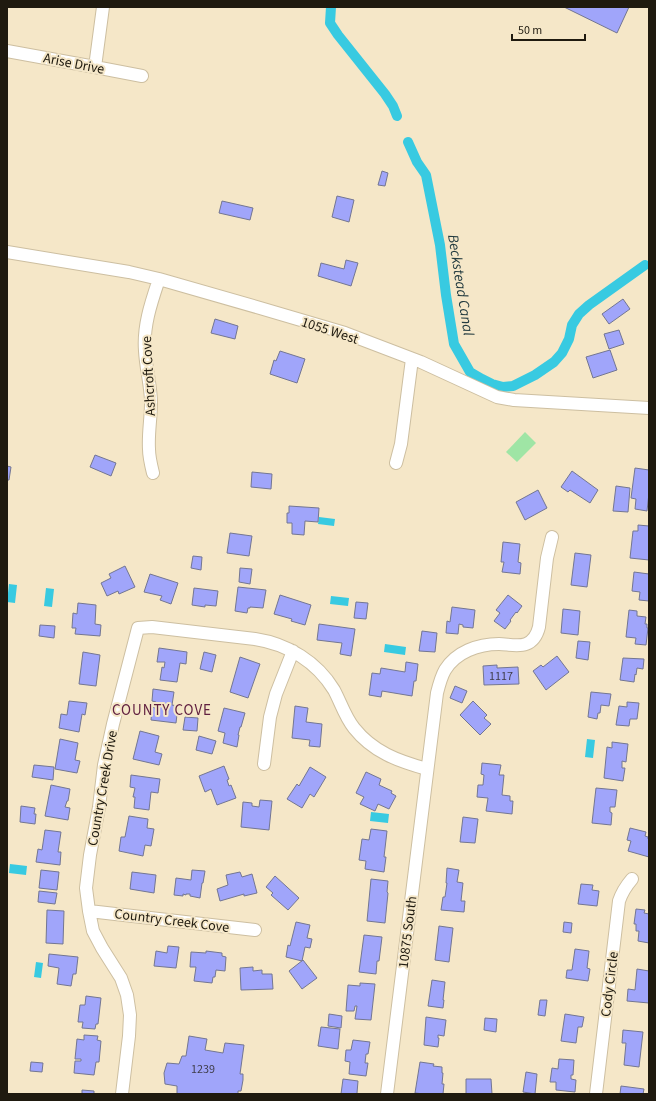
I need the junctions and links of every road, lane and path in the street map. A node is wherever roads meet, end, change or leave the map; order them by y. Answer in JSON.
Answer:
{"nodes":[{"id":1,"x":104,"y":7,"type":"edge"},
{"id":2,"x":7,"y":51,"type":"edge"},
{"id":3,"x":95,"y":67,"type":"junction"},
{"id":4,"x":142,"y":76,"type":"dead end"},
{"id":5,"x":7,"y":252,"type":"edge"},
{"id":6,"x":159,"y":280,"type":"junction"},
{"id":7,"x":412,"y":359,"type":"junction"},
{"id":8,"x":649,"y":408,"type":"edge"},
{"id":9,"x":396,"y":463,"type":"dead end"},
{"id":10,"x":153,"y":473,"type":"dead end"},
{"id":11,"x":552,"y":537,"type":"dead end"},
{"id":12,"x":293,"y":651,"type":"junction"},
{"id":13,"x":264,"y":764,"type":"dead end"},
{"id":14,"x":427,"y":769,"type":"junction"},
{"id":15,"x":632,"y":879,"type":"dead end"},
{"id":16,"x":89,"y":911,"type":"junction"},
{"id":17,"x":255,"y":930,"type":"dead end"},
{"id":18,"x":122,"y":1094,"type":"edge"},
{"id":19,"x":387,"y":1094,"type":"edge"},
{"id":20,"x":596,"y":1094,"type":"edge"}],
"edges":[{"from":1,"to":3,"type":"street"},
{"from":2,"to":3,"type":"street","name":"Arise Drive"},
{"from":3,"to":4,"type":"street","name":"Arise Drive"},
{"from":5,"to":6,"type":"street","name":"1055 West"},
{"from":6,"to":7,"type":"street","name":"1055 West"},
{"from":6,"to":10,"type":"street","name":"Ashcroft Cove"},
{"from":7,"to":8,"type":"street","name":"1055 West"},
{"from":7,"to":9,"type":"street"},
{"from":11,"to":14,"type":"street","name":"10875 South"},
{"from":12,"to":13,"type":"street"},
{"from":12,"to":14,"type":"street","name":"Country Creek Drive"},
{"from":12,"to":16,"type":"street","name":"Country Creek Drive"},
{"from":14,"to":19,"type":"street","name":"10875 South"},
{"from":15,"to":20,"type":"street","name":"Cody Circle"},
{"from":16,"to":17,"type":"street","name":"Country Creek Cove"},
{"from":16,"to":18,"type":"street","name":"Country Creek Drive"}]}
